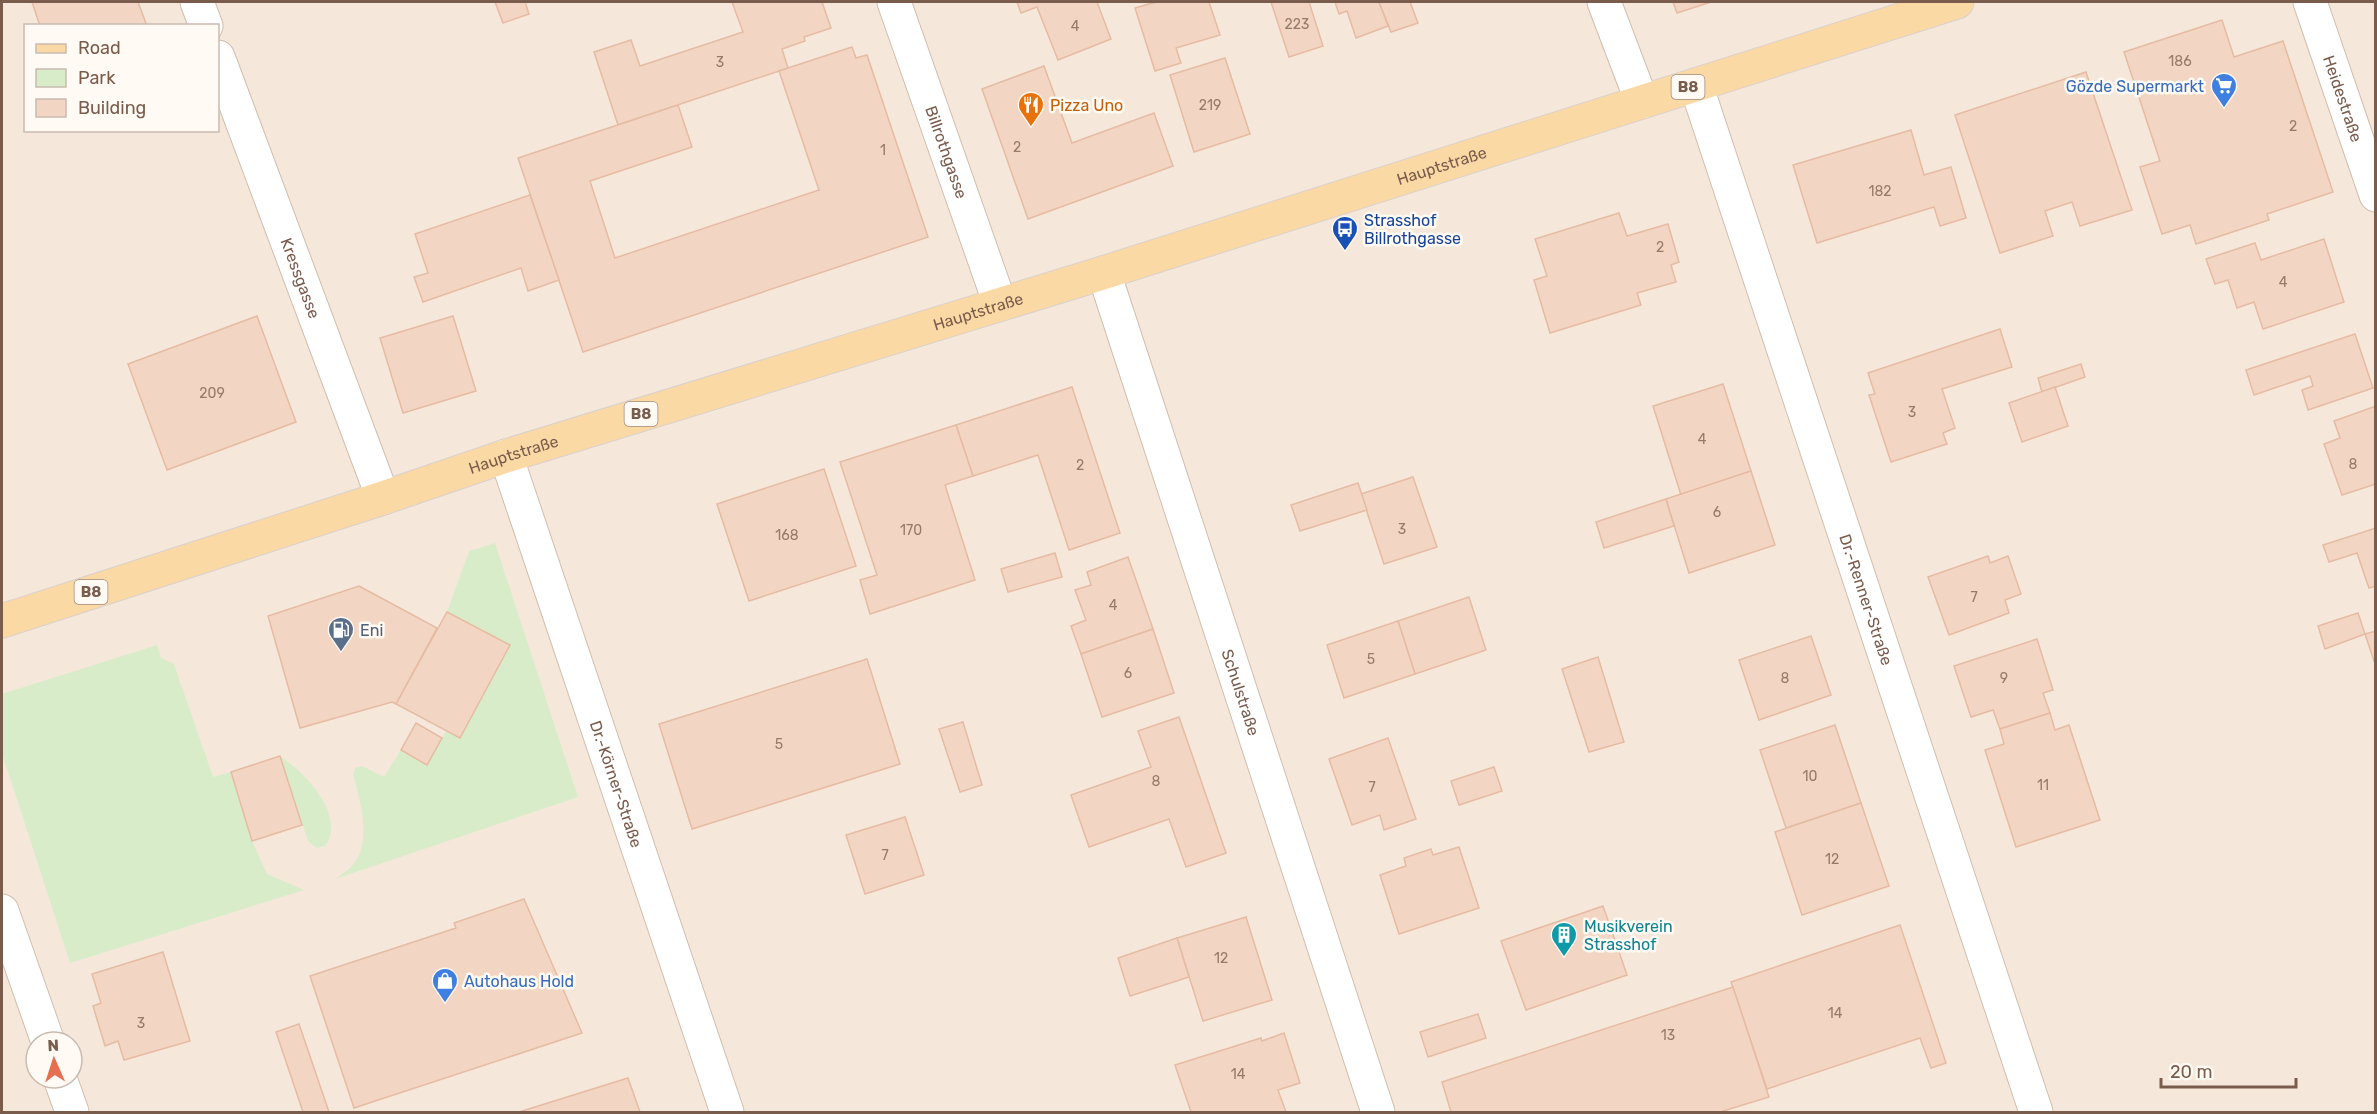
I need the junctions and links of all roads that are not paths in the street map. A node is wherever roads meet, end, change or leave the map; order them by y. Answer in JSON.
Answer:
{"nodes":[{"id":1,"x":197,"y":2,"type":"edge"},
{"id":2,"x":894,"y":2,"type":"edge"},
{"id":3,"x":1604,"y":2,"type":"edge"},
{"id":4,"x":1957,"y":2,"type":"edge"},
{"id":5,"x":2310,"y":2,"type":"edge"},
{"id":6,"x":205,"y":24,"type":"edge"},
{"id":7,"x":219,"y":60,"type":"edge"},
{"id":8,"x":1696,"y":85,"type":"junction"},
{"id":9,"x":1642,"y":102,"type":"junction"},
{"id":10,"x":2376,"y":195,"type":"edge"},
{"id":11,"x":1104,"y":273,"type":"junction"},
{"id":12,"x":1000,"y":304,"type":"junction"},
{"id":13,"x":506,"y":456,"type":"junction"},
{"id":14,"x":382,"y":498,"type":"junction"},
{"id":15,"x":2,"y":621,"type":"edge"},
{"id":16,"x":2,"y":911,"type":"edge"},
{"id":17,"x":44,"y":1030,"type":"edge"},
{"id":18,"x":64,"y":1090,"type":"edge"},
{"id":19,"x":72,"y":1113,"type":"edge"},
{"id":20,"x":728,"y":1113,"type":"edge"},
{"id":21,"x":1377,"y":1113,"type":"edge"},
{"id":22,"x":2036,"y":1113,"type":"edge"}],
"edges":[{"from":1,"to":6,"type":"street"},
{"from":2,"to":12,"type":"street","name":"Billrothgasse"},
{"from":3,"to":9,"type":"street"},
{"from":4,"to":8,"type":"main road","name":"Hauptstraße","number":"B8"},
{"from":5,"to":10,"type":"street","name":"Heidestraße"},
{"from":7,"to":14,"type":"street","name":"Kressgasse"},
{"from":8,"to":9,"type":"main road","name":"Hauptstraße","number":"B8"},
{"from":8,"to":22,"type":"street","name":"Dr.-Renner-Straße"},
{"from":9,"to":11,"type":"main road","name":"Hauptstraße","number":"B8"},
{"from":11,"to":12,"type":"main road","name":"Hauptstraße","number":"B8"},
{"from":11,"to":21,"type":"street","name":"Schulstraße"},
{"from":12,"to":13,"type":"main road","name":"Hauptstraße","number":"B8"},
{"from":13,"to":14,"type":"main road","name":"Hauptstraße","number":"B8"},
{"from":13,"to":20,"type":"street","name":"Dr.-Körner-Straße"},
{"from":14,"to":15,"type":"main road","name":"Hauptstraße","number":"B8"},
{"from":16,"to":17,"type":"street"},
{"from":18,"to":19,"type":"street"}]}
